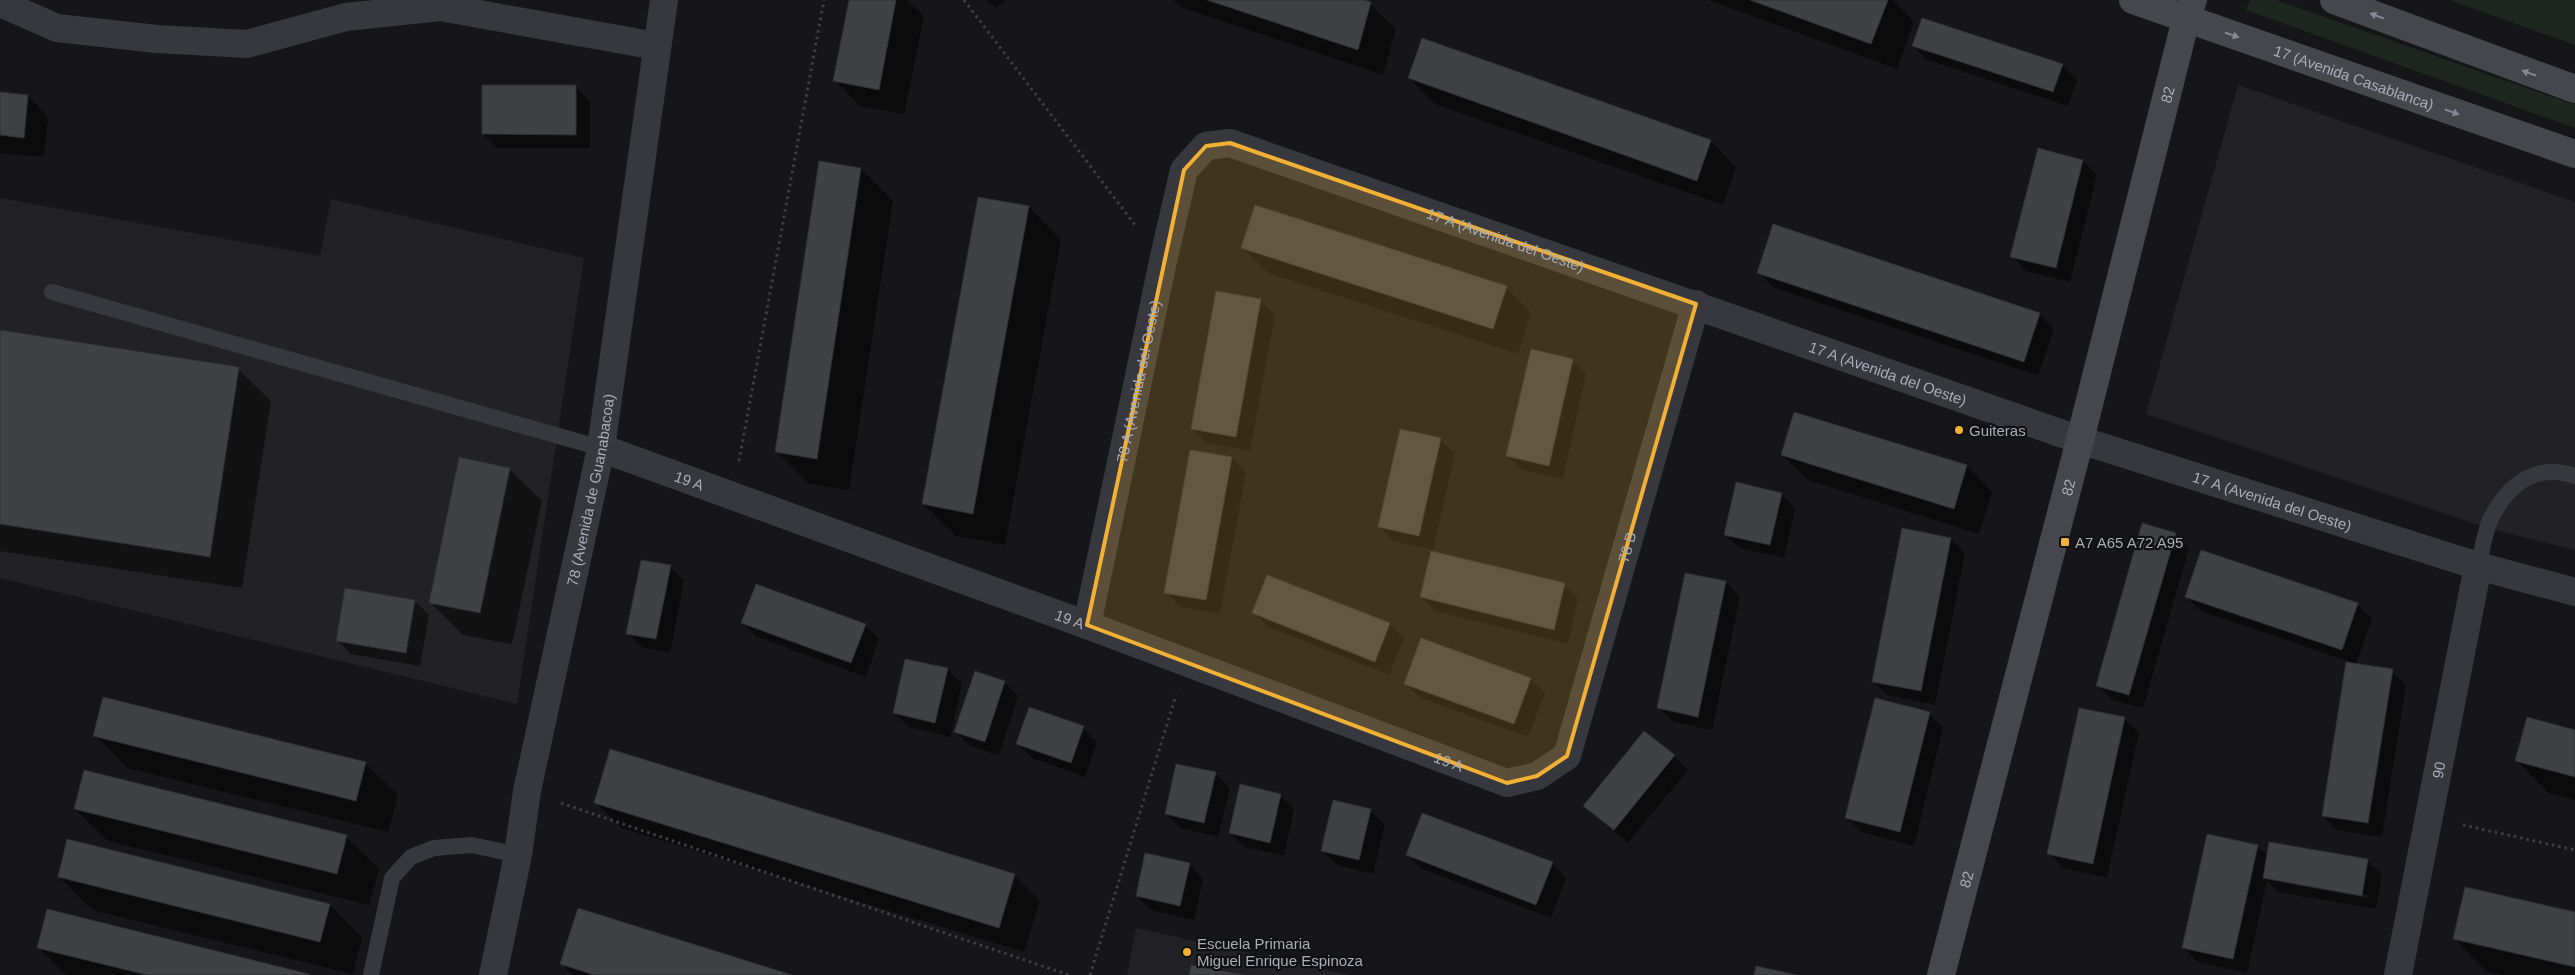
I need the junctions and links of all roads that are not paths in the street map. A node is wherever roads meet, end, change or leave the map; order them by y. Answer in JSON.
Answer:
{"nodes":[{"id":1,"x":664,"y":0,"type":"edge"},
{"id":2,"x":2134,"y":0,"type":"edge"},
{"id":3,"x":2334,"y":0,"type":"edge"},
{"id":4,"x":0,"y":3,"type":"edge"},
{"id":5,"x":2190,"y":10,"type":"edge"},
{"id":6,"x":656,"y":46,"type":"junction"},
{"id":7,"x":2575,"y":89,"type":"edge"},
{"id":8,"x":1206,"y":146,"type":"joint"},
{"id":9,"x":2575,"y":154,"type":"edge"},
{"id":10,"x":52,"y":292,"type":"dead end"},
{"id":11,"x":1696,"y":304,"type":"junction"},
{"id":12,"x":2080,"y":440,"type":"junction"},
{"id":13,"x":601,"y":448,"type":"junction"},
{"id":14,"x":2575,"y":476,"type":"edge"},
{"id":15,"x":2478,"y":566,"type":"junction"},
{"id":16,"x":2575,"y":592,"type":"edge"},
{"id":17,"x":1087,"y":625,"type":"junction"},
{"id":18,"x":1537,"y":776,"type":"joint"},
{"id":19,"x":518,"y":855,"type":"junction"},
{"id":20,"x":371,"y":975,"type":"edge"},
{"id":21,"x":493,"y":975,"type":"edge"},
{"id":22,"x":1940,"y":975,"type":"edge"},
{"id":23,"x":2398,"y":975,"type":"edge"}],
"edges":[{"from":1,"to":6,"type":"street","name":"78 (Avenida de Guanabacoa)"},
{"from":2,"to":5,"type":"street","name":"17 (Avenida Casablanca)"},
{"from":7,"to":3,"type":"street","one_way":true},
{"from":4,"to":6,"type":"street"},
{"from":5,"to":9,"type":"street","name":"17 (Avenida Casablanca)","one_way":true},
{"from":5,"to":12,"type":"street","name":"82"},
{"from":6,"to":13,"type":"street","name":"78 (Avenida de Guanabacoa)"},
{"from":8,"to":11,"type":"street","name":"17 A (Avenida del Oeste)"},
{"from":8,"to":17,"type":"street","name":"78 A (Avenida del Oeste)"},
{"from":10,"to":13,"type":"lane"},
{"from":11,"to":12,"type":"street","name":"17 A (Avenida del Oeste)"},
{"from":11,"to":18,"type":"street","name":"78 B"},
{"from":12,"to":15,"type":"street","name":"17 A (Avenida del Oeste)"},
{"from":12,"to":22,"type":"street","name":"82"},
{"from":13,"to":17,"type":"street","name":"19 A"},
{"from":13,"to":19,"type":"street","name":"78 (Avenida de Guanabacoa)"},
{"from":14,"to":15,"type":"lane"},
{"from":15,"to":16,"type":"street","name":"17 A (Avenida del Oeste)"},
{"from":15,"to":23,"type":"street","name":"90"},
{"from":17,"to":18,"type":"street","name":"19 A"},
{"from":19,"to":20,"type":"lane"},
{"from":19,"to":21,"type":"street","name":"78 (Avenida de Guanabacoa)"}]}
